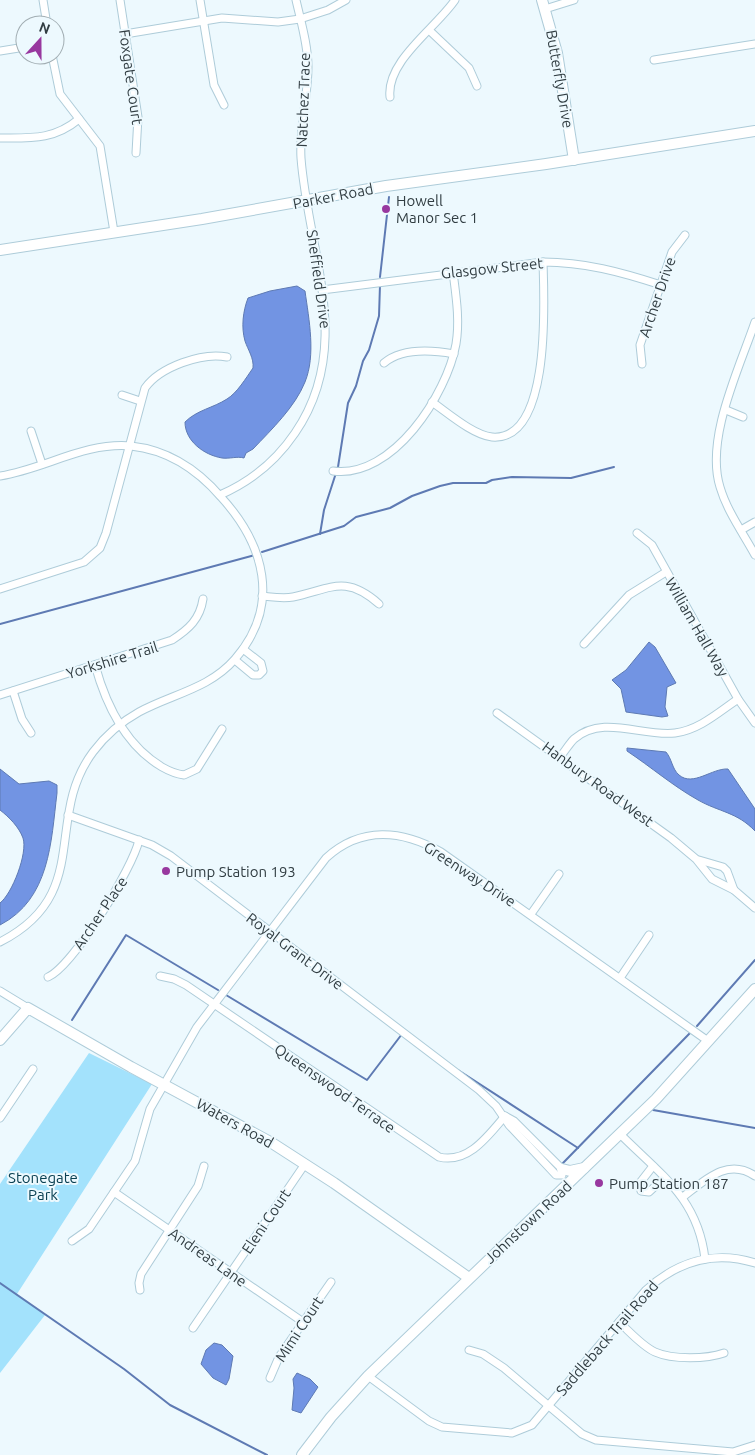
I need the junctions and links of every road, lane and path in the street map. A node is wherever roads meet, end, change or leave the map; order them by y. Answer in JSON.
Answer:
{"nodes":[{"id":1,"x":43,"y":0,"type":"edge"},
{"id":2,"x":120,"y":0,"type":"edge"},
{"id":3,"x":200,"y":0,"type":"edge"},
{"id":4,"x":296,"y":0,"type":"edge"},
{"id":5,"x":346,"y":0,"type":"edge"},
{"id":6,"x":455,"y":0,"type":"edge"},
{"id":7,"x":574,"y":0,"type":"edge"},
{"id":8,"x":544,"y":5,"type":"edge"},
{"id":9,"x":45,"y":15,"type":"edge"},
{"id":10,"x":300,"y":18,"type":"junction"},
{"id":11,"x":203,"y":21,"type":"junction"},
{"id":12,"x":430,"y":31,"type":"junction"},
{"id":13,"x":125,"y":34,"type":"junction"},
{"id":14,"x":755,"y":44,"type":"edge"},
{"id":15,"x":15,"y":49,"type":"edge"},
{"id":16,"x":0,"y":51,"type":"edge"},
{"id":17,"x":654,"y":60,"type":"dead end"},
{"id":18,"x":54,"y":65,"type":"edge"},
{"id":19,"x":477,"y":86,"type":"dead end"},
{"id":20,"x":390,"y":97,"type":"dead end"},
{"id":21,"x":224,"y":105,"type":"dead end"},
{"id":22,"x":79,"y":119,"type":"junction"},
{"id":23,"x":755,"y":131,"type":"edge"},
{"id":24,"x":0,"y":138,"type":"edge"},
{"id":25,"x":136,"y":154,"type":"dead end"},
{"id":26,"x":574,"y":160,"type":"junction"},
{"id":27,"x":308,"y":201,"type":"junction"},
{"id":28,"x":114,"y":232,"type":"junction"},
{"id":29,"x":685,"y":235,"type":"dead end"},
{"id":30,"x":0,"y":250,"type":"edge"},
{"id":31,"x":543,"y":262,"type":"junction"},
{"id":32,"x":452,"y":272,"type":"junction"},
{"id":33,"x":660,"y":285,"type":"junction"},
{"id":34,"x":322,"y":290,"type":"junction"},
{"id":35,"x":755,"y":322,"type":"edge"},
{"id":36,"x":752,"y":342,"type":"edge"},
{"id":37,"x":454,"y":354,"type":"junction"},
{"id":38,"x":227,"y":357,"type":"dead end"},
{"id":39,"x":384,"y":364,"type":"dead end"},
{"id":40,"x":642,"y":364,"type":"dead end"},
{"id":41,"x":122,"y":395,"type":"dead end"},
{"id":42,"x":140,"y":401,"type":"junction"},
{"id":43,"x":432,"y":402,"type":"junction"},
{"id":44,"x":726,"y":410,"type":"junction"},
{"id":45,"x":743,"y":417,"type":"dead end"},
{"id":46,"x":31,"y":431,"type":"dead end"},
{"id":47,"x":128,"y":446,"type":"junction"},
{"id":48,"x":42,"y":464,"type":"junction"},
{"id":49,"x":333,"y":471,"type":"dead end"},
{"id":50,"x":0,"y":476,"type":"edge"},
{"id":51,"x":220,"y":495,"type":"junction"},
{"id":52,"x":755,"y":522,"type":"edge"},
{"id":53,"x":741,"y":530,"type":"junction"},
{"id":54,"x":638,"y":533,"type":"dead end"},
{"id":55,"x":755,"y":555,"type":"edge"},
{"id":56,"x":666,"y":572,"type":"junction"},
{"id":57,"x":0,"y":589,"type":"edge"},
{"id":58,"x":262,"y":596,"type":"junction"},
{"id":59,"x":203,"y":599,"type":"dead end"},
{"id":60,"x":379,"y":604,"type":"dead end"},
{"id":61,"x":584,"y":644,"type":"dead end"},
{"id":62,"x":243,"y":649,"type":"junction"},
{"id":63,"x":235,"y":660,"type":"junction"},
{"id":64,"x":95,"y":665,"type":"junction"},
{"id":65,"x":13,"y":691,"type":"junction"},
{"id":66,"x":0,"y":695,"type":"edge"},
{"id":67,"x":738,"y":699,"type":"junction"},
{"id":68,"x":497,"y":713,"type":"dead end"},
{"id":69,"x":121,"y":724,"type":"junction"},
{"id":70,"x":755,"y":724,"type":"edge"},
{"id":71,"x":222,"y":729,"type":"dead end"},
{"id":72,"x":31,"y":733,"type":"dead end"},
{"id":73,"x":560,"y":757,"type":"junction"},
{"id":74,"x":68,"y":815,"type":"junction"},
{"id":75,"x":139,"y":840,"type":"junction"},
{"id":76,"x":696,"y":859,"type":"junction"},
{"id":77,"x":558,"y":874,"type":"dead end"},
{"id":78,"x":734,"y":890,"type":"junction"},
{"id":79,"x":755,"y":908,"type":"edge"},
{"id":80,"x":530,"y":914,"type":"junction"},
{"id":81,"x":269,"y":931,"type":"junction"},
{"id":82,"x":649,"y":935,"type":"dead end"},
{"id":83,"x":0,"y":942,"type":"edge"},
{"id":84,"x":160,"y":976,"type":"dead end"},
{"id":85,"x":48,"y":978,"type":"dead end"},
{"id":86,"x":620,"y":978,"type":"junction"},
{"id":87,"x":755,"y":989,"type":"edge"},
{"id":88,"x":0,"y":991,"type":"edge"},
{"id":89,"x":213,"y":1004,"type":"junction"},
{"id":90,"x":28,"y":1008,"type":"junction"},
{"id":91,"x":0,"y":1040,"type":"edge"},
{"id":92,"x":708,"y":1041,"type":"junction"},
{"id":93,"x":33,"y":1069,"type":"dead end"},
{"id":94,"x":163,"y":1084,"type":"junction"},
{"id":95,"x":505,"y":1116,"type":"junction"},
{"id":96,"x":0,"y":1118,"type":"edge"},
{"id":97,"x":620,"y":1134,"type":"junction"},
{"id":98,"x":305,"y":1164,"type":"junction"},
{"id":99,"x":204,"y":1166,"type":"dead end"},
{"id":100,"x":653,"y":1166,"type":"junction"},
{"id":101,"x":585,"y":1168,"type":"junction"},
{"id":102,"x":565,"y":1176,"type":"junction"},
{"id":103,"x":755,"y":1176,"type":"edge"},
{"id":104,"x":664,"y":1178,"type":"junction"},
{"id":105,"x":114,"y":1192,"type":"junction"},
{"id":106,"x":683,"y":1197,"type":"junction"},
{"id":107,"x":169,"y":1230,"type":"junction"},
{"id":108,"x":72,"y":1241,"type":"dead end"},
{"id":109,"x":705,"y":1259,"type":"junction"},
{"id":110,"x":755,"y":1263,"type":"edge"},
{"id":111,"x":231,"y":1273,"type":"junction"},
{"id":112,"x":469,"y":1278,"type":"junction"},
{"id":113,"x":331,"y":1282,"type":"dead end"},
{"id":114,"x":140,"y":1290,"type":"dead end"},
{"id":115,"x":303,"y":1322,"type":"junction"},
{"id":116,"x":619,"y":1322,"type":"junction"},
{"id":117,"x":193,"y":1328,"type":"dead end"},
{"id":118,"x":469,"y":1350,"type":"dead end"},
{"id":119,"x":724,"y":1353,"type":"dead end"},
{"id":120,"x":368,"y":1376,"type":"junction"},
{"id":121,"x":270,"y":1378,"type":"dead end"},
{"id":122,"x":548,"y":1405,"type":"junction"},
{"id":123,"x":755,"y":1445,"type":"edge"},
{"id":124,"x":302,"y":1455,"type":"edge"}],
"edges":[{"from":1,"to":9,"type":"street"},
{"from":2,"to":13,"type":"street","name":"Foxgate Court"},
{"from":3,"to":11,"type":"street"},
{"from":4,"to":10,"type":"street","name":"Natchez Trace"},
{"from":5,"to":10,"type":"street"},
{"from":6,"to":12,"type":"street"},
{"from":7,"to":8,"type":"street"},
{"from":8,"to":26,"type":"street","name":"Butterfly Drive"},
{"from":10,"to":11,"type":"street"},
{"from":10,"to":27,"type":"street","name":"Natchez Trace"},
{"from":11,"to":13,"type":"street"},
{"from":11,"to":21,"type":"street"},
{"from":12,"to":19,"type":"street"},
{"from":12,"to":20,"type":"street"},
{"from":13,"to":25,"type":"street","name":"Foxgate Court"},
{"from":14,"to":17,"type":"street"},
{"from":15,"to":16,"type":"street"},
{"from":18,"to":22,"type":"street"},
{"from":22,"to":24,"type":"street"},
{"from":22,"to":28,"type":"street"},
{"from":23,"to":26,"type":"street","name":"Parker Road"},
{"from":26,"to":27,"type":"street","name":"Parker Road"},
{"from":27,"to":28,"type":"street","name":"Parker Road"},
{"from":27,"to":34,"type":"street","name":"Sheffield Drive"},
{"from":28,"to":30,"type":"street","name":"Parker Road"},
{"from":29,"to":33,"type":"street","name":"Archer Drive"},
{"from":31,"to":32,"type":"street","name":"Glasgow Street"},
{"from":31,"to":33,"type":"street","name":"Glasgow Street"},
{"from":31,"to":43,"type":"street"},
{"from":32,"to":34,"type":"street","name":"Glasgow Street"},
{"from":32,"to":37,"type":"street"},
{"from":33,"to":40,"type":"street","name":"Archer Drive"},
{"from":34,"to":51,"type":"street","name":"Sheffield Drive"},
{"from":35,"to":36,"type":"street"},
{"from":36,"to":44,"type":"street"},
{"from":37,"to":39,"type":"street"},
{"from":37,"to":43,"type":"street"},
{"from":38,"to":42,"type":"street"},
{"from":41,"to":42,"type":"street"},
{"from":42,"to":47,"type":"street"},
{"from":43,"to":49,"type":"street"},
{"from":44,"to":45,"type":"street"},
{"from":44,"to":53,"type":"street"},
{"from":46,"to":48,"type":"street"},
{"from":47,"to":48,"type":"street"},
{"from":47,"to":51,"type":"street"},
{"from":47,"to":57,"type":"street"},
{"from":48,"to":50,"type":"street"},
{"from":51,"to":58,"type":"street"},
{"from":52,"to":53,"type":"street"},
{"from":53,"to":55,"type":"street"},
{"from":54,"to":56,"type":"street","name":"William Hall Way"},
{"from":56,"to":61,"type":"street"},
{"from":56,"to":67,"type":"street","name":"William Hall Way"},
{"from":58,"to":60,"type":"street"},
{"from":58,"to":62,"type":"street"},
{"from":59,"to":64,"type":"street","name":"Yorkshire Trail"},
{"from":62,"to":63,"type":"street"},
{"from":62,"to":63,"type":"street"},
{"from":63,"to":69,"type":"street"},
{"from":64,"to":65,"type":"street","name":"Yorkshire Trail"},
{"from":64,"to":69,"type":"street"},
{"from":65,"to":66,"type":"street","name":"Yorkshire Trail"},
{"from":65,"to":72,"type":"street"},
{"from":67,"to":70,"type":"street","name":"William Hall Way"},
{"from":67,"to":73,"type":"street"},
{"from":68,"to":73,"type":"street","name":"Hanbury Road West"},
{"from":69,"to":71,"type":"street"},
{"from":69,"to":74,"type":"street"},
{"from":73,"to":76,"type":"street","name":"Hanbury Road West"},
{"from":74,"to":75,"type":"street","name":"Royal Grant Drive"},
{"from":74,"to":83,"type":"street"},
{"from":75,"to":81,"type":"street","name":"Royal Grant Drive"},
{"from":75,"to":85,"type":"street","name":"Archer Place"},
{"from":76,"to":78,"type":"street","name":"Hanbury Road West"},
{"from":76,"to":78,"type":"street","name":"Hanbury Road West"},
{"from":77,"to":80,"type":"street"},
{"from":78,"to":79,"type":"street","name":"Hanbury Road West"},
{"from":80,"to":81,"type":"street","name":"Greenway Drive"},
{"from":80,"to":86,"type":"street","name":"Greenway Drive"},
{"from":81,"to":89,"type":"street","name":"Greenway Drive"},
{"from":81,"to":95,"type":"street","name":"Royal Grant Drive"},
{"from":82,"to":86,"type":"street"},
{"from":84,"to":89,"type":"street","name":"Queenswood Terrace"},
{"from":86,"to":92,"type":"street","name":"Greenway Drive"},
{"from":87,"to":92,"type":"street","name":"Johnstown Road"},
{"from":88,"to":90,"type":"street"},
{"from":89,"to":94,"type":"street","name":"Greenway Drive"},
{"from":89,"to":95,"type":"street","name":"Queenswood Terrace"},
{"from":90,"to":91,"type":"street"},
{"from":90,"to":94,"type":"street","name":"Waters Road"},
{"from":92,"to":97,"type":"street","name":"Johnstown Road"},
{"from":93,"to":96,"type":"street"},
{"from":94,"to":98,"type":"street","name":"Waters Road"},
{"from":94,"to":105,"type":"street","name":"Greenway Drive"},
{"from":95,"to":102,"type":"street","name":"Royal Grant Drive"},
{"from":97,"to":100,"type":"street"},
{"from":97,"to":101,"type":"street","name":"Johnstown Road"},
{"from":98,"to":111,"type":"street","name":"Eleni Court"},
{"from":98,"to":112,"type":"street","name":"Waters Road"},
{"from":99,"to":107,"type":"street"},
{"from":100,"to":104,"type":"street"},
{"from":100,"to":104,"type":"street"},
{"from":101,"to":102,"type":"street","name":"Johnstown Road"},
{"from":101,"to":102,"type":"street"},
{"from":102,"to":112,"type":"street","name":"Johnstown Road"},
{"from":103,"to":106,"type":"street"},
{"from":104,"to":106,"type":"street"},
{"from":105,"to":107,"type":"street","name":"Andreas Lane"},
{"from":105,"to":108,"type":"street","name":"Greenway Drive"},
{"from":106,"to":109,"type":"street"},
{"from":107,"to":111,"type":"street","name":"Andreas Lane"},
{"from":107,"to":114,"type":"street"},
{"from":109,"to":110,"type":"street","name":"Saddleback Trail Road"},
{"from":109,"to":116,"type":"street","name":"Saddleback Trail Road"},
{"from":111,"to":115,"type":"street","name":"Andreas Lane"},
{"from":111,"to":117,"type":"street","name":"Eleni Court"},
{"from":112,"to":120,"type":"street","name":"Johnstown Road"},
{"from":113,"to":115,"type":"street","name":"Mimi Court"},
{"from":115,"to":121,"type":"street","name":"Mimi Court"},
{"from":116,"to":119,"type":"street"},
{"from":116,"to":122,"type":"street","name":"Saddleback Trail Road"},
{"from":118,"to":122,"type":"street"},
{"from":120,"to":122,"type":"street","name":"Saddleback Trail Road"},
{"from":120,"to":124,"type":"street","name":"Johnstown Road"},
{"from":122,"to":123,"type":"street","name":"Saddleback Trail Road"}]}
